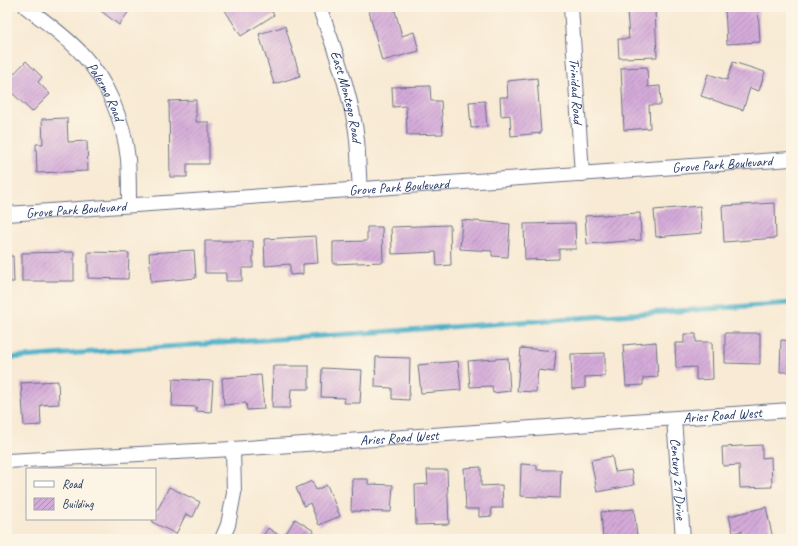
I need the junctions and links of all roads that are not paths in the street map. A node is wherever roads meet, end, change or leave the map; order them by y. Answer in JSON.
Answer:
{"nodes":[{"id":1,"x":26,"y":7,"type":"edge"},
{"id":2,"x":319,"y":7,"type":"edge"},
{"id":3,"x":571,"y":7,"type":"edge"},
{"id":4,"x":791,"y":158,"type":"edge"},
{"id":5,"x":582,"y":174,"type":"junction"},
{"id":6,"x":360,"y":190,"type":"junction"},
{"id":7,"x":129,"y":205,"type":"junction"},
{"id":8,"x":7,"y":214,"type":"edge"},
{"id":9,"x":791,"y":410,"type":"edge"},
{"id":10,"x":674,"y":419,"type":"junction"},
{"id":11,"x":233,"y":449,"type":"junction"},
{"id":12,"x":7,"y":461,"type":"edge"},
{"id":13,"x":222,"y":539,"type":"edge"},
{"id":14,"x":683,"y":539,"type":"edge"}],
"edges":[{"from":1,"to":7,"type":"street","name":"Palermo Road"},
{"from":2,"to":6,"type":"street","name":"East Montego Road"},
{"from":3,"to":5,"type":"street","name":"Trinidad Road"},
{"from":4,"to":5,"type":"street","name":"Grove Park Boulevard"},
{"from":5,"to":6,"type":"street","name":"Grove Park Boulevard"},
{"from":6,"to":7,"type":"street","name":"Grove Park Boulevard"},
{"from":7,"to":8,"type":"street","name":"Grove Park Boulevard"},
{"from":9,"to":10,"type":"street","name":"Aries Road West"},
{"from":10,"to":11,"type":"street","name":"Aries Road West"},
{"from":10,"to":14,"type":"street","name":"Century 21 Drive"},
{"from":11,"to":12,"type":"street","name":"Aries Road West"},
{"from":11,"to":13,"type":"street"}]}
